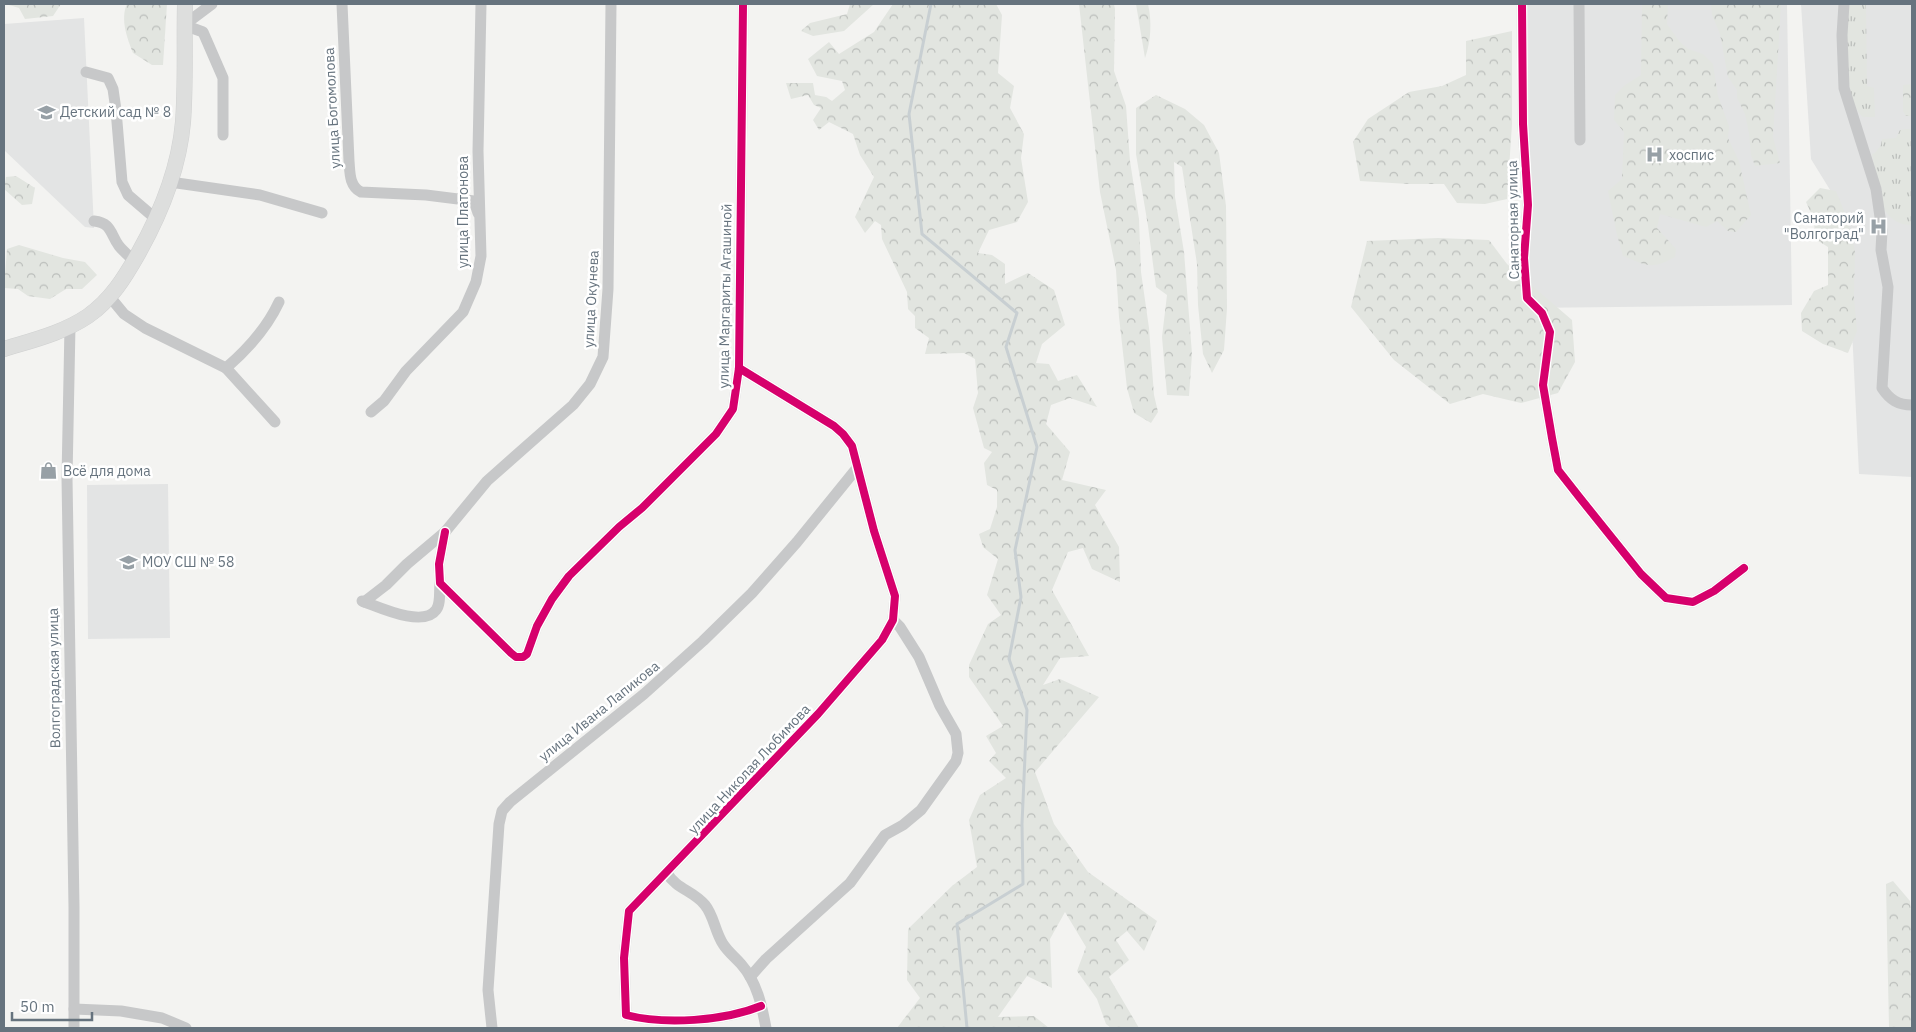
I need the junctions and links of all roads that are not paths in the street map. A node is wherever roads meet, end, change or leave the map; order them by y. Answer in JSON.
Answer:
{"nodes":[{"id":1,"x":185,"y":4,"type":"edge"},
{"id":2,"x":212,"y":4,"type":"edge"},
{"id":3,"x":342,"y":4,"type":"edge"},
{"id":4,"x":481,"y":4,"type":"edge"},
{"id":5,"x":611,"y":4,"type":"edge"},
{"id":6,"x":743,"y":4,"type":"edge"},
{"id":7,"x":1522,"y":4,"type":"edge"},
{"id":8,"x":1579,"y":4,"type":"edge"},
{"id":9,"x":1844,"y":4,"type":"edge"},
{"id":10,"x":184,"y":25,"type":"junction"},
{"id":11,"x":86,"y":72,"type":"dead end"},
{"id":12,"x":223,"y":135,"type":"dead end"},
{"id":13,"x":1580,"y":140,"type":"dead end"},
{"id":14,"x":479,"y":167,"type":"junction"},
{"id":15,"x":170,"y":182,"type":"junction"},
{"id":16,"x":468,"y":201,"type":"junction"},
{"id":17,"x":322,"y":213,"type":"dead end"},
{"id":18,"x":156,"y":219,"type":"junction"},
{"id":19,"x":94,"y":221,"type":"dead end"},
{"id":20,"x":480,"y":221,"type":"junction"},
{"id":21,"x":134,"y":261,"type":"junction"},
{"id":22,"x":110,"y":297,"type":"junction"},
{"id":23,"x":279,"y":302,"type":"dead end"},
{"id":24,"x":70,"y":326,"type":"junction"},
{"id":25,"x":4,"y":349,"type":"edge"},
{"id":26,"x":226,"y":368,"type":"junction"},
{"id":27,"x":738,"y":368,"type":"junction"},
{"id":28,"x":1912,"y":405,"type":"edge"},
{"id":29,"x":371,"y":412,"type":"dead end"},
{"id":30,"x":275,"y":422,"type":"dead end"},
{"id":31,"x":857,"y":468,"type":"junction"},
{"id":32,"x":445,"y":532,"type":"junction"},
{"id":33,"x":1744,"y":568,"type":"dead end"},
{"id":34,"x":440,"y":584,"type":"junction"},
{"id":35,"x":892,"y":620,"type":"junction"},
{"id":36,"x":667,"y":873,"type":"junction"},
{"id":37,"x":750,"y":977,"type":"junction"},
{"id":38,"x":762,"y":1006,"type":"junction"},
{"id":39,"x":74,"y":1008,"type":"junction"},
{"id":40,"x":490,"y":1014,"type":"junction"},
{"id":41,"x":654,"y":1020,"type":"junction"},
{"id":42,"x":74,"y":1028,"type":"edge"},
{"id":43,"x":186,"y":1028,"type":"edge"},
{"id":44,"x":482,"y":1028,"type":"edge"},
{"id":45,"x":492,"y":1028,"type":"edge"},
{"id":46,"x":638,"y":1028,"type":"edge"},
{"id":47,"x":766,"y":1028,"type":"edge"}],
"edges":[{"from":1,"to":10,"type":"main road"},
{"from":2,"to":10,"type":"street"},
{"from":3,"to":16,"type":"street","name":"улица Богомолова"},
{"from":4,"to":14,"type":"street","name":"улица Платонова"},
{"from":5,"to":32,"type":"street","name":"улица Окунева"},
{"from":6,"to":27,"type":"street","name":"улица Маргариты Агашиной"},
{"from":7,"to":33,"type":"street","name":"Санаторная улица"},
{"from":8,"to":13,"type":"street"},
{"from":9,"to":28,"type":"street"},
{"from":10,"to":12,"type":"street"},
{"from":10,"to":15,"type":"main road"},
{"from":11,"to":18,"type":"street"},
{"from":14,"to":16,"type":"street"},
{"from":14,"to":20,"type":"street","name":"улица Платонова"},
{"from":15,"to":17,"type":"street"},
{"from":15,"to":18,"type":"main road"},
{"from":16,"to":20,"type":"street"},
{"from":18,"to":21,"type":"main road"},
{"from":19,"to":21,"type":"street"},
{"from":20,"to":29,"type":"street","name":"улица Платонова"},
{"from":21,"to":22,"type":"main road"},
{"from":22,"to":24,"type":"main road"},
{"from":22,"to":26,"type":"street"},
{"from":23,"to":26,"type":"street"},
{"from":24,"to":25,"type":"main road"},
{"from":24,"to":39,"type":"street","name":"Волгоградская улица"},
{"from":26,"to":30,"type":"street"},
{"from":27,"to":31,"type":"street"},
{"from":27,"to":34,"type":"street","name":"улица Маргариты Агашиной"},
{"from":31,"to":35,"type":"street"},
{"from":31,"to":40,"type":"street","name":"улица Ивана Лапикова"},
{"from":32,"to":34,"type":"street"},
{"from":32,"to":34,"type":"street","name":"улица Окунева"},
{"from":35,"to":36,"type":"street","name":"улица Николая Любимова"},
{"from":35,"to":37,"type":"street"},
{"from":36,"to":37,"type":"street"},
{"from":36,"to":41,"type":"street","name":"улица Николая Любимова"},
{"from":37,"to":38,"type":"street"},
{"from":38,"to":41,"type":"street"},
{"from":38,"to":47,"type":"street"},
{"from":39,"to":42,"type":"street","name":"Волгоградская улица"},
{"from":39,"to":43,"type":"street"},
{"from":40,"to":44,"type":"street"},
{"from":40,"to":45,"type":"street","name":"улица Ивана Лапикова"},
{"from":41,"to":46,"type":"street"}]}
